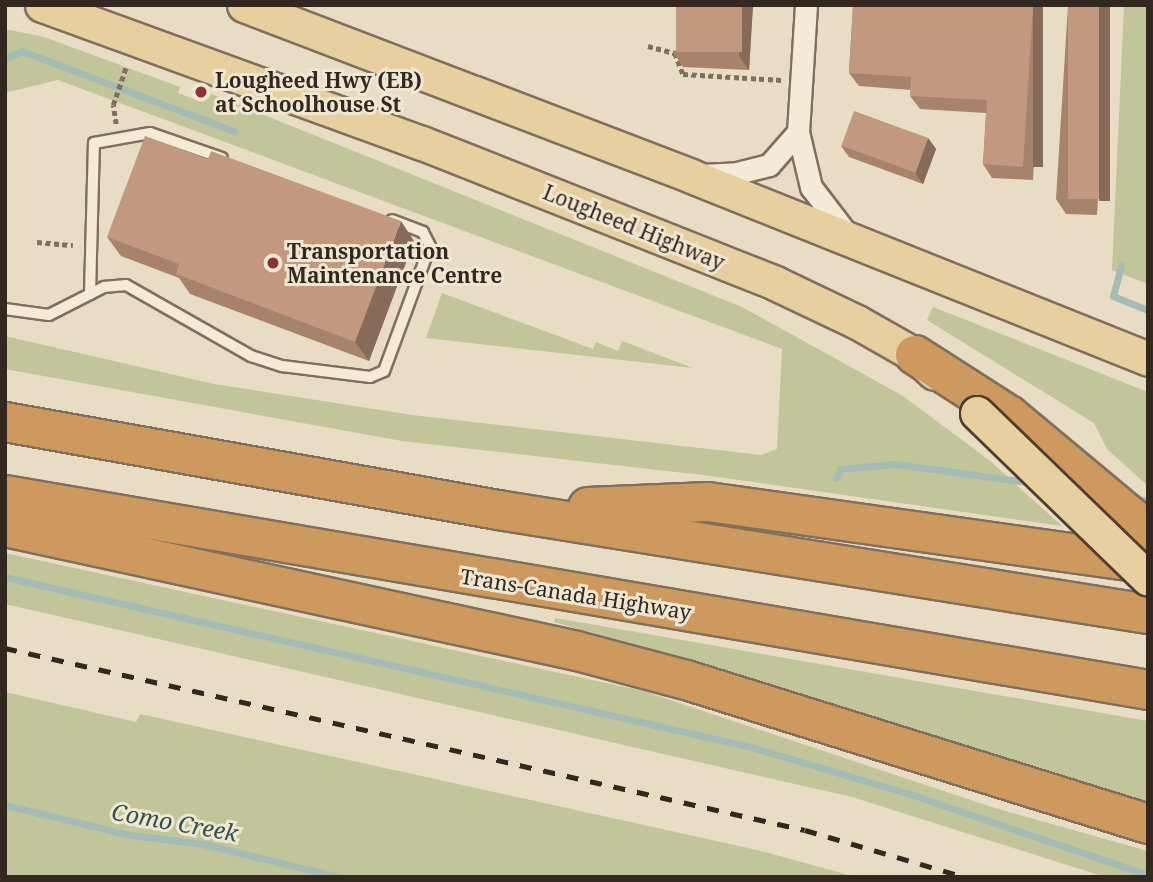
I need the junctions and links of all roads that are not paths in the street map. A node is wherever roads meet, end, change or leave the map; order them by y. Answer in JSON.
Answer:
{"nodes":[{"id":1,"x":42,"y":5,"type":"edge"},
{"id":2,"x":244,"y":5,"type":"edge"},
{"id":3,"x":806,"y":5,"type":"edge"},
{"id":4,"x":799,"y":132,"type":"junction"},
{"id":5,"x":230,"y":161,"type":"edge"},
{"id":6,"x":691,"y":176,"type":"junction"},
{"id":7,"x":382,"y":216,"type":"edge"},
{"id":8,"x":853,"y":241,"type":"junction"},
{"id":9,"x":90,"y":294,"type":"junction"},
{"id":10,"x":5,"y":309,"type":"edge"},
{"id":11,"x":915,"y":355,"type":"joint"},
{"id":12,"x":1148,"y":359,"type":"edge"},
{"id":13,"x":993,"y":414,"type":"junction"},
{"id":14,"x":5,"y":422,"type":"edge"},
{"id":15,"x":5,"y":495,"type":"edge"},
{"id":16,"x":498,"y":510,"type":"junction"},
{"id":17,"x":5,"y":527,"type":"edge"},
{"id":18,"x":1148,"y":531,"type":"edge"},
{"id":19,"x":1148,"y":564,"type":"edge"},
{"id":20,"x":1148,"y":579,"type":"edge"},
{"id":21,"x":1148,"y":614,"type":"edge"},
{"id":22,"x":1148,"y":690,"type":"edge"},
{"id":23,"x":1148,"y":824,"type":"edge"}],
"edges":[{"from":1,"to":11,"type":"main road","name":"Lougheed Highway"},
{"from":2,"to":6,"type":"main road"},
{"from":3,"to":4,"type":"street"},
{"from":4,"to":6,"type":"street"},
{"from":4,"to":8,"type":"street"},
{"from":5,"to":9,"type":"lane"},
{"from":6,"to":8,"type":"main road"},
{"from":7,"to":9,"type":"lane"},
{"from":8,"to":12,"type":"main road"},
{"from":9,"to":10,"type":"lane"},
{"from":11,"to":13,"type":"highway"},
{"from":13,"to":18,"type":"highway"},
{"from":13,"to":20,"type":"main road","bridge":true},
{"from":14,"to":16,"type":"highway"},
{"from":15,"to":22,"type":"highway","name":"Trans-Canada Highway"},
{"from":16,"to":19,"type":"highway"},
{"from":16,"to":21,"type":"highway"},
{"from":17,"to":23,"type":"highway"}]}
